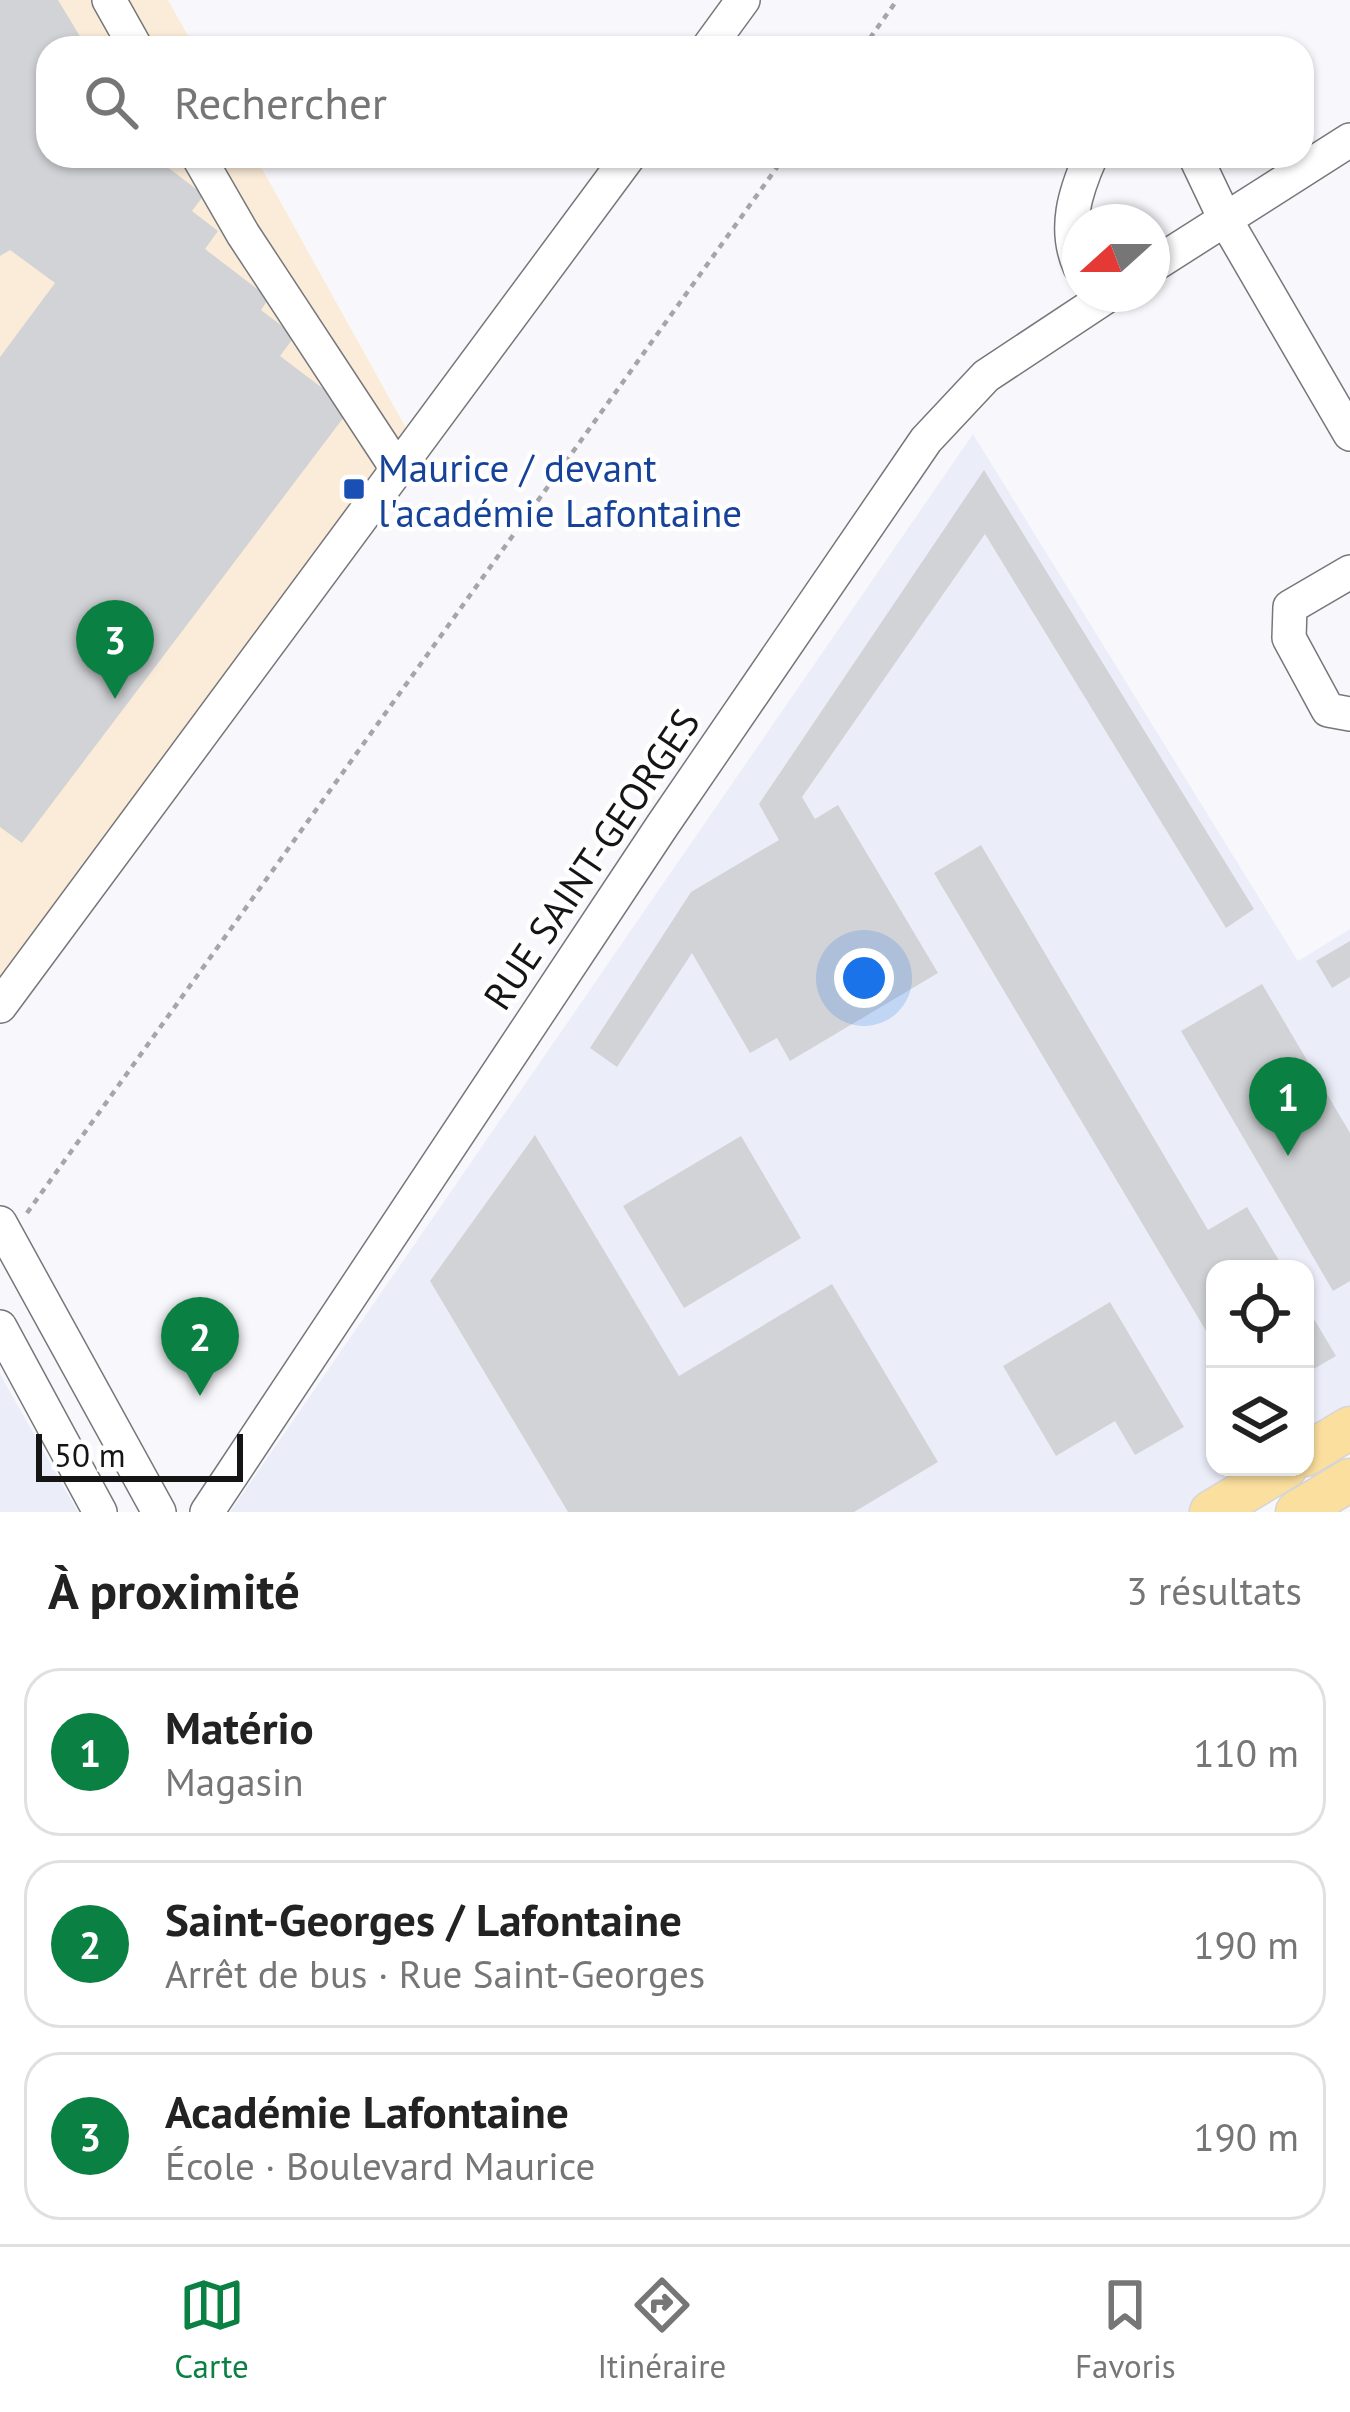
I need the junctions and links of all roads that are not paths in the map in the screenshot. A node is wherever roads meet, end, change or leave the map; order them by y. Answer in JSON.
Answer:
{"nodes":[{"id":1,"x":109,"y":0,"type":"edge"},
{"id":2,"x":743,"y":0,"type":"edge"},
{"id":3,"x":129,"y":36,"type":"edge"},
{"id":4,"x":717,"y":36,"type":"edge"},
{"id":5,"x":1350,"y":140,"type":"edge"},
{"id":6,"x":1314,"y":163,"type":"edge"},
{"id":7,"x":205,"y":168,"type":"edge"},
{"id":8,"x":620,"y":168,"type":"edge"},
{"id":9,"x":1086,"y":168,"type":"edge"},
{"id":10,"x":1201,"y":168,"type":"edge"},
{"id":11,"x":1306,"y":168,"type":"edge"},
{"id":12,"x":1075,"y":204,"type":"edge"},
{"id":13,"x":1225,"y":219,"type":"junction"},
{"id":14,"x":1170,"y":254,"type":"edge"},
{"id":15,"x":1078,"y":312,"type":"edge"},
{"id":16,"x":1350,"y":434,"type":"edge"},
{"id":17,"x":398,"y":470,"type":"junction"},
{"id":18,"x":1350,"y":572,"type":"edge"},
{"id":19,"x":1350,"y":714,"type":"edge"},
{"id":20,"x":0,"y":1006,"type":"edge"},
{"id":21,"x":4,"y":1231,"type":"edge"},
{"id":22,"x":0,"y":1328,"type":"edge"},
{"id":23,"x":1350,"y":1428,"type":"edge"},
{"id":24,"x":1314,"y":1450,"type":"edge"},
{"id":25,"x":1271,"y":1476,"type":"edge"},
{"id":26,"x":1350,"y":1480,"type":"edge"},
{"id":27,"x":100,"y":1512,"type":"edge"},
{"id":28,"x":159,"y":1512,"type":"edge"},
{"id":29,"x":207,"y":1512,"type":"edge"},
{"id":30,"x":1211,"y":1512,"type":"edge"},
{"id":31,"x":1298,"y":1512,"type":"edge"}],
"edges":[{"from":1,"to":3,"type":"street"},
{"from":2,"to":4,"type":"street"},
{"from":5,"to":6,"type":"street"},
{"from":7,"to":17,"type":"street"},
{"from":8,"to":17,"type":"street"},
{"from":9,"to":12,"type":"street"},
{"from":10,"to":13,"type":"street"},
{"from":11,"to":13,"type":"street"},
{"from":13,"to":14,"type":"street"},
{"from":13,"to":16,"type":"street"},
{"from":15,"to":29,"type":"street","name":"RUE SAINT-GEORGES"},
{"from":17,"to":20,"type":"street"},
{"from":18,"to":19,"type":"street"},
{"from":21,"to":28,"type":"street"},
{"from":22,"to":27,"type":"street"},
{"from":23,"to":24,"type":"main road"},
{"from":25,"to":30,"type":"main road"},
{"from":26,"to":31,"type":"main road"}]}
